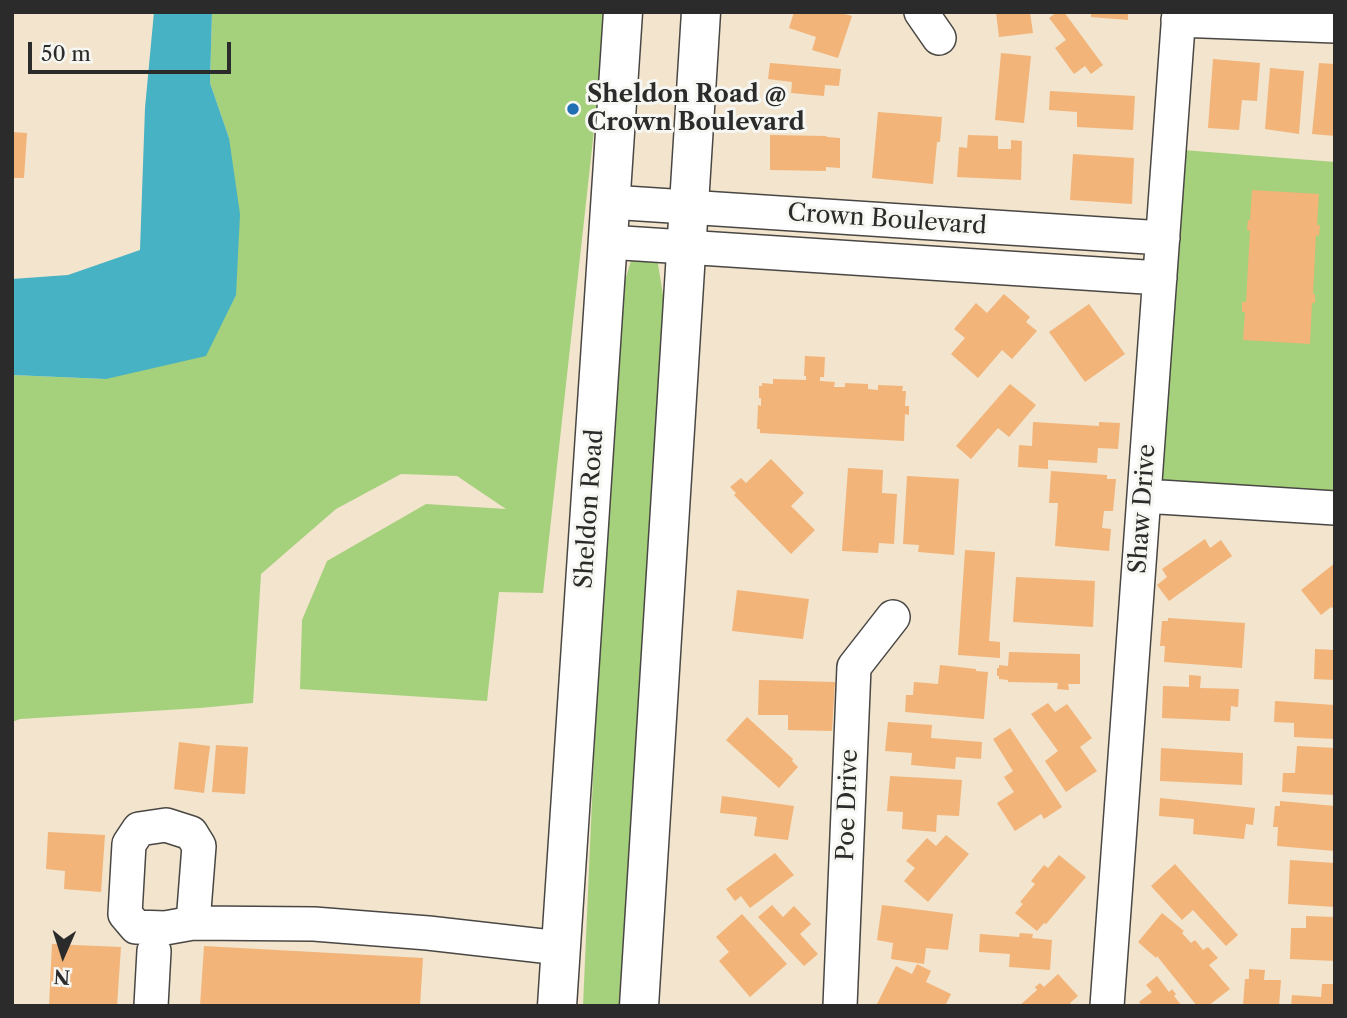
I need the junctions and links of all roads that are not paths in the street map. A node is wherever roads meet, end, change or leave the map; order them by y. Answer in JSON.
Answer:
{"nodes":[{"id":1,"x":623,"y":12,"type":"edge"},
{"id":2,"x":701,"y":12,"type":"edge"},
{"id":3,"x":1179,"y":16,"type":"edge"},
{"id":4,"x":1335,"y":26,"type":"edge"},
{"id":5,"x":610,"y":202,"type":"junction"},
{"id":6,"x":688,"y":207,"type":"junction"},
{"id":7,"x":1163,"y":238,"type":"junction"},
{"id":8,"x":608,"y":242,"type":"junction"},
{"id":9,"x":685,"y":248,"type":"junction"},
{"id":10,"x":1160,"y":278,"type":"junction"},
{"id":11,"x":1144,"y":496,"type":"junction"},
{"id":12,"x":1335,"y":508,"type":"edge"},
{"id":13,"x":893,"y":617,"type":"dead end"},
{"id":14,"x":193,"y":923,"type":"dead end"},
{"id":15,"x":560,"y":948,"type":"junction"},
{"id":16,"x":154,"y":951,"type":"dead end"},
{"id":17,"x":151,"y":1006,"type":"edge"},
{"id":18,"x":557,"y":1006,"type":"edge"},
{"id":19,"x":639,"y":1006,"type":"edge"},
{"id":20,"x":840,"y":1006,"type":"edge"},
{"id":21,"x":1107,"y":1006,"type":"edge"}],
"edges":[{"from":1,"to":5,"type":"main road","name":"Sheldon Road"},
{"from":2,"to":6,"type":"main road"},
{"from":3,"to":4,"type":"street"},
{"from":3,"to":7,"type":"street","name":"Shaw Drive"},
{"from":5,"to":6,"type":"street","name":"Crown Boulevard"},
{"from":5,"to":8,"type":"main road","name":"Sheldon Road"},
{"from":6,"to":7,"type":"street","name":"Crown Boulevard"},
{"from":6,"to":9,"type":"main road"},
{"from":7,"to":10,"type":"street","name":"Shaw Drive"},
{"from":8,"to":9,"type":"street","name":"Crown Boulevard"},
{"from":8,"to":15,"type":"main road","name":"Sheldon Road"},
{"from":9,"to":10,"type":"street","name":"Crown Boulevard"},
{"from":9,"to":19,"type":"main road"},
{"from":10,"to":11,"type":"street","name":"Shaw Drive"},
{"from":11,"to":12,"type":"street"},
{"from":11,"to":21,"type":"street","name":"Shaw Drive"},
{"from":13,"to":20,"type":"street","name":"Poe Drive"},
{"from":14,"to":15,"type":"street"},
{"from":15,"to":18,"type":"main road","name":"Sheldon Road"},
{"from":16,"to":17,"type":"street"}]}
